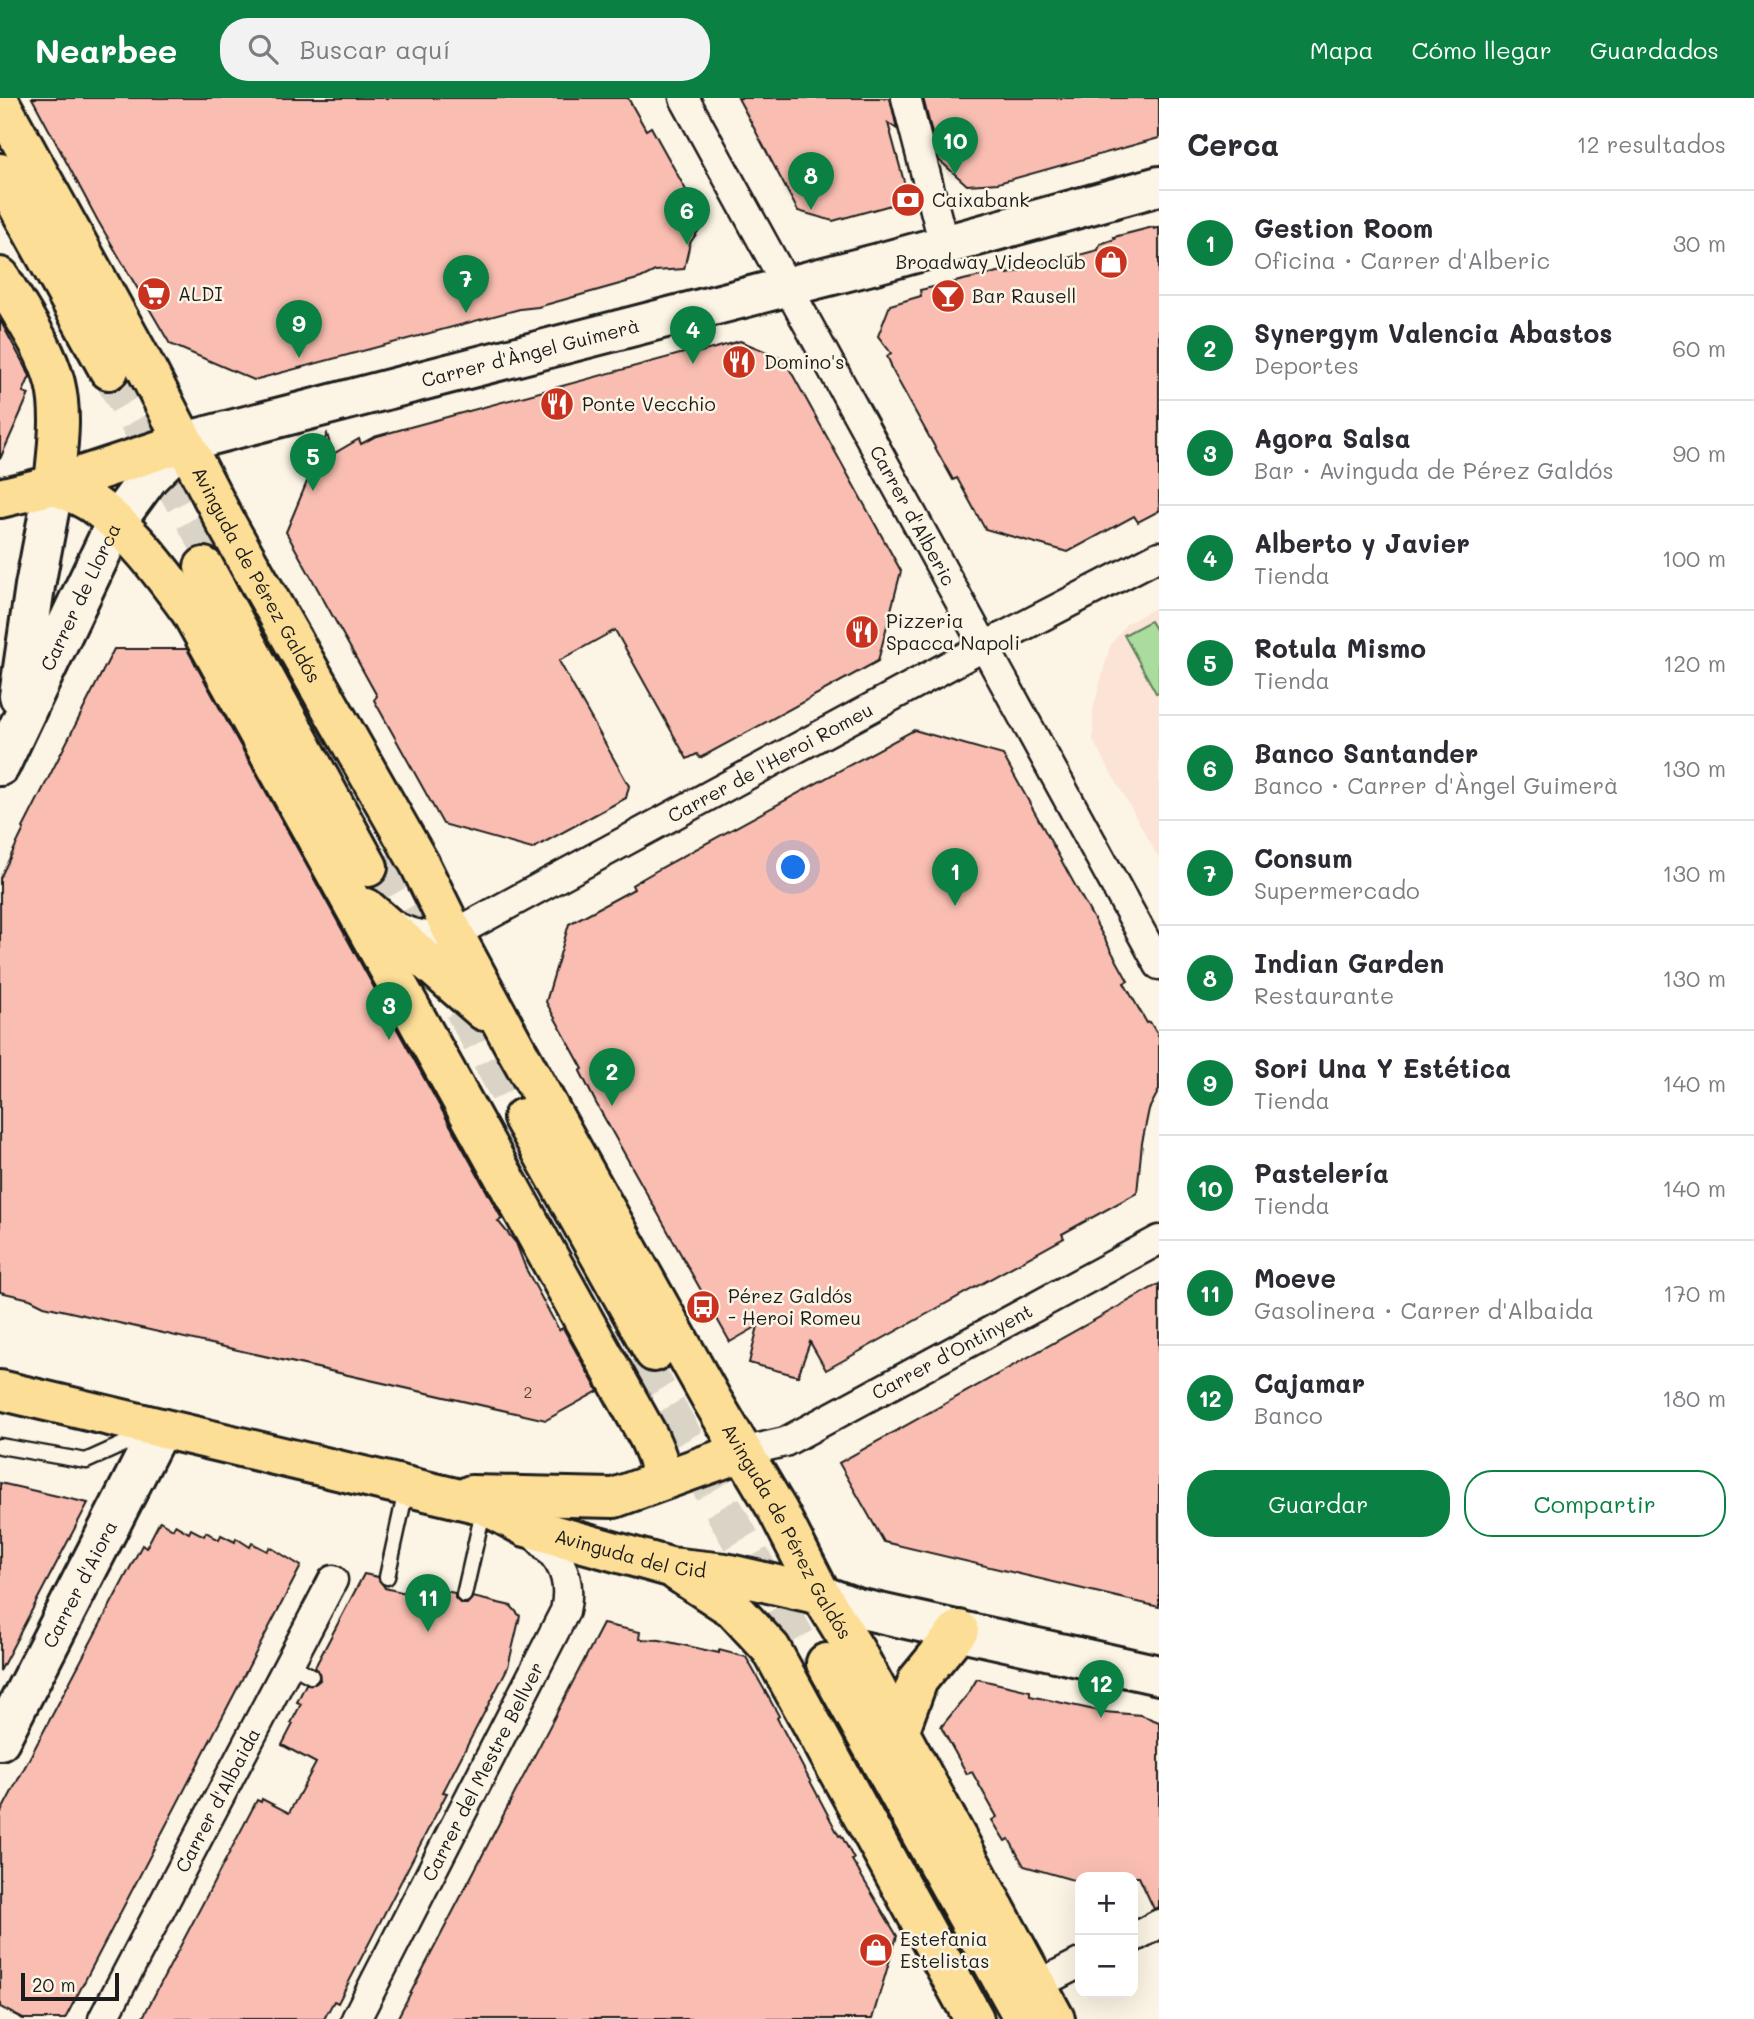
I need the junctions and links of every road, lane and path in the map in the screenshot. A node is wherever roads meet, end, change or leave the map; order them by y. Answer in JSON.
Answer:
{"nodes":[{"id":1,"x":684,"y":98,"type":"edge"},
{"id":2,"x":906,"y":98,"type":"edge"},
{"id":3,"x":0,"y":103,"type":"edge"},
{"id":4,"x":0,"y":173,"type":"edge"},
{"id":5,"x":1159,"y":186,"type":"edge"},
{"id":6,"x":0,"y":206,"type":"edge"},
{"id":7,"x":944,"y":245,"type":"junction"},
{"id":8,"x":0,"y":277,"type":"edge"},
{"id":9,"x":785,"y":286,"type":"junction"},
{"id":10,"x":184,"y":442,"type":"junction"},
{"id":11,"x":54,"y":485,"type":"junction"},
{"id":12,"x":0,"y":498,"type":"edge"},
{"id":13,"x":116,"y":522,"type":"junction"},
{"id":14,"x":1159,"y":556,"type":"edge"},
{"id":15,"x":210,"y":563,"type":"tunnel mouth"},
{"id":16,"x":985,"y":646,"type":"junction"},
{"id":17,"x":0,"y":766,"type":"edge"},
{"id":18,"x":369,"y":884,"type":"junction"},
{"id":19,"x":454,"y":934,"type":"junction"},
{"id":20,"x":1159,"y":965,"type":"edge"},
{"id":21,"x":515,"y":1047,"type":"junction"},
{"id":22,"x":518,"y":1121,"type":"tunnel mouth"},
{"id":23,"x":1159,"y":1240,"type":"edge"},
{"id":24,"x":647,"y":1355,"type":"tunnel mouth"},
{"id":25,"x":6,"y":1400,"type":"edge"},
{"id":26,"x":160,"y":1428,"type":"junction"},
{"id":27,"x":0,"y":1447,"type":"edge"},
{"id":28,"x":742,"y":1452,"type":"junction"},
{"id":29,"x":656,"y":1481,"type":"junction"},
{"id":30,"x":407,"y":1486,"type":"junction"},
{"id":31,"x":445,"y":1495,"type":"junction"},
{"id":32,"x":485,"y":1505,"type":"junction"},
{"id":33,"x":526,"y":1527,"type":"junction"},
{"id":34,"x":670,"y":1567,"type":"junction"},
{"id":35,"x":387,"y":1577,"type":"dead end"},
{"id":36,"x":333,"y":1580,"type":"dead end"},
{"id":37,"x":464,"y":1595,"type":"dead end"},
{"id":38,"x":821,"y":1595,"type":"junction"},
{"id":39,"x":959,"y":1630,"type":"junction"},
{"id":40,"x":1159,"y":1675,"type":"edge"},
{"id":41,"x":899,"y":1732,"type":"junction"},
{"id":42,"x":0,"y":1740,"type":"edge"},
{"id":43,"x":1159,"y":1924,"type":"edge"},
{"id":44,"x":1138,"y":1935,"type":"edge"},
{"id":45,"x":1075,"y":1967,"type":"edge"},
{"id":46,"x":1030,"y":2002,"type":"edge"},
{"id":47,"x":103,"y":2019,"type":"edge"},
{"id":48,"x":356,"y":2019,"type":"edge"},
{"id":49,"x":974,"y":2019,"type":"edge"},
{"id":50,"x":1007,"y":2019,"type":"edge"},
{"id":51,"x":1055,"y":2019,"type":"edge"}],
"edges":[{"from":1,"to":9,"type":"street","name":"Carrer d'Alberic"},
{"from":2,"to":7,"type":"street"},
{"from":3,"to":10,"type":"main road","name":"Avinguda de Pérez Galdós"},
{"from":4,"to":6,"type":"main road"},
{"from":5,"to":7,"type":"main road","name":"Carrer d'Àngel Guimerà"},
{"from":7,"to":9,"type":"main road","name":"Carrer d'Àngel Guimerà"},
{"from":8,"to":11,"type":"main road"},
{"from":9,"to":10,"type":"main road","name":"Carrer d'Àngel Guimerà"},
{"from":9,"to":16,"type":"street","name":"Carrer d'Alberic"},
{"from":10,"to":11,"type":"main road"},
{"from":10,"to":13,"type":"main road","name":"Carrer de Llorca"},
{"from":10,"to":19,"type":"main road","name":"Avinguda de Pérez Galdós"},
{"from":11,"to":12,"type":"main road"},
{"from":11,"to":13,"type":"main road","name":"Avinguda de Pérez Galdós"},
{"from":11,"to":17,"type":"main road"},
{"from":13,"to":17,"type":"main road","name":"Carrer de Llorca"},
{"from":13,"to":18,"type":"main road","name":"Avinguda de Pérez Galdós"},
{"from":14,"to":16,"type":"street","name":"Carrer de l'Heroi Romeu"},
{"from":15,"to":18,"type":"main road","name":"Avinguda de Pérez Galdós"},
{"from":16,"to":19,"type":"street","name":"Carrer de l'Heroi Romeu"},
{"from":16,"to":20,"type":"street","name":"Carrer d'Alberic"},
{"from":18,"to":19,"type":"street","name":"Carrer de l'Heroi Romeu"},
{"from":18,"to":21,"type":"main road","name":"Avinguda de Pérez Galdós"},
{"from":18,"to":29,"type":"main road","name":"Avinguda de Pérez Galdós"},
{"from":19,"to":21,"type":"main road","name":"Avinguda de Pérez Galdós"},
{"from":21,"to":28,"type":"main road","name":"Avinguda de Pérez Galdós"},
{"from":22,"to":24,"type":"main road"},
{"from":23,"to":28,"type":"street","name":"Carrer d'Ontinyent"},
{"from":25,"to":26,"type":"main road","name":"Avinguda del Cid"},
{"from":26,"to":27,"type":"lane"},
{"from":26,"to":30,"type":"main road","name":"Avinguda del Cid"},
{"from":26,"to":42,"type":"main road","name":"Carrer d'Aiora"},
{"from":28,"to":29,"type":"main road","name":"Avinguda del Cid"},
{"from":28,"to":38,"type":"main road","name":"Avinguda de Pérez Galdós"},
{"from":29,"to":31,"type":"main road","name":"Avinguda del Cid"},
{"from":30,"to":31,"type":"main road","name":"Avinguda del Cid"},
{"from":30,"to":35,"type":"lane"},
{"from":31,"to":32,"type":"main road","name":"Avinguda del Cid"},
{"from":32,"to":33,"type":"main road","name":"Avinguda del Cid"},
{"from":32,"to":37,"type":"lane"},
{"from":33,"to":34,"type":"main road","name":"Avinguda del Cid"},
{"from":33,"to":48,"type":"street","name":"Carrer del Mestre Bellver"},
{"from":34,"to":38,"type":"main road","name":"Avinguda del Cid"},
{"from":34,"to":49,"type":"main road"},
{"from":36,"to":47,"type":"street","name":"Carrer d'Albaida"},
{"from":38,"to":39,"type":"main road"},
{"from":38,"to":41,"type":"main road","name":"Avinguda de Pérez Galdós"},
{"from":39,"to":40,"type":"main road"},
{"from":39,"to":41,"type":"main road"},
{"from":41,"to":46,"type":"main road","name":"Avinguda de Pérez Galdós"},
{"from":43,"to":44,"type":"street"},
{"from":45,"to":46,"type":"street"},
{"from":46,"to":50,"type":"main road","name":"Avinguda de Pérez Galdós"},
{"from":46,"to":51,"type":"main road","name":"Avinguda de Pérez Galdós"}]}
